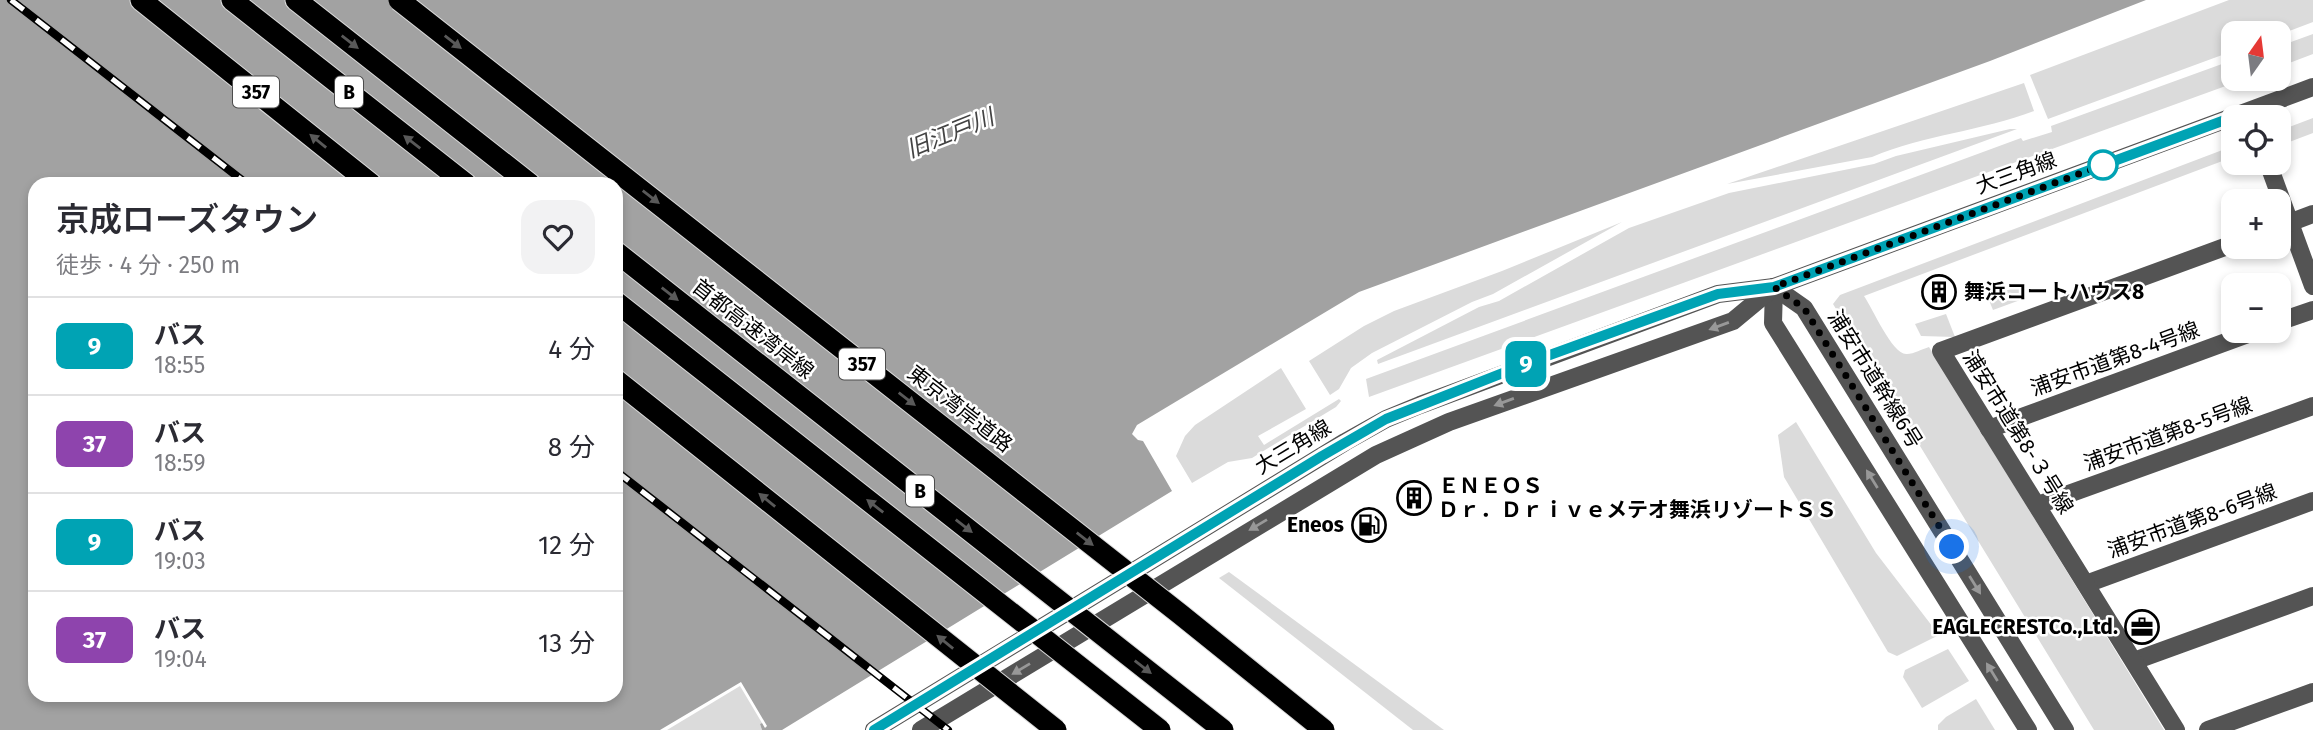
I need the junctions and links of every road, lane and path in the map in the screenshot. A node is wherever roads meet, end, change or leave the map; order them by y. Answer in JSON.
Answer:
{"nodes":[{"id":1,"x":141,"y":0,"type":"edge"},
{"id":2,"x":232,"y":0,"type":"edge"},
{"id":3,"x":296,"y":0,"type":"edge"},
{"id":4,"x":399,"y":0,"type":"edge"},
{"id":5,"x":2313,"y":87,"type":"edge"},
{"id":6,"x":2272,"y":105,"type":"edge"},
{"id":7,"x":2221,"y":125,"type":"edge"},
{"id":8,"x":362,"y":177,"type":"edge"},
{"id":9,"x":457,"y":177,"type":"edge"},
{"id":10,"x":521,"y":177,"type":"edge"},
{"id":11,"x":2313,"y":214,"type":"edge"},
{"id":12,"x":2291,"y":222,"type":"edge"},
{"id":13,"x":2291,"y":240,"type":"edge"},
{"id":14,"x":2221,"y":248,"type":"edge"},
{"id":15,"x":623,"y":258,"type":"edge"},
{"id":16,"x":2313,"y":286,"type":"edge"},
{"id":17,"x":1774,"y":287,"type":"junction"},
{"id":18,"x":623,"y":308,"type":"edge"},
{"id":19,"x":2313,"y":310,"type":"edge"},
{"id":20,"x":2291,"y":318,"type":"edge"},
{"id":21,"x":2223,"y":343,"type":"edge"},
{"id":22,"x":623,"y":386,"type":"edge"},
{"id":23,"x":2313,"y":405,"type":"edge"},
{"id":24,"x":1989,"y":429,"type":"junction"},
{"id":25,"x":2313,"y":501,"type":"edge"},
{"id":26,"x":2038,"y":505,"type":"junction"},
{"id":27,"x":2086,"y":584,"type":"junction"},
{"id":28,"x":2313,"y":596,"type":"edge"},
{"id":29,"x":2134,"y":661,"type":"junction"},
{"id":30,"x":2313,"y":692,"type":"edge"},
{"id":31,"x":2242,"y":724,"type":"edge"},
{"id":32,"x":874,"y":730,"type":"edge"},
{"id":33,"x":921,"y":730,"type":"edge"},
{"id":34,"x":1056,"y":730,"type":"edge"},
{"id":35,"x":1160,"y":730,"type":"edge"},
{"id":36,"x":1223,"y":730,"type":"edge"},
{"id":37,"x":1324,"y":730,"type":"edge"},
{"id":38,"x":2028,"y":730,"type":"edge"},
{"id":39,"x":2065,"y":730,"type":"edge"},
{"id":40,"x":2176,"y":730,"type":"edge"},
{"id":41,"x":2208,"y":730,"type":"edge"}],
"edges":[{"from":8,"to":1,"type":"highway","number":"357","one_way":true},
{"from":9,"to":2,"type":"highway","number":"B","one_way":true},
{"from":3,"to":10,"type":"highway","number":"B","one_way":true},
{"from":4,"to":37,"type":"highway","name":"東京湾岸道路","number":"357","one_way":true,"bridge":true},
{"from":5,"to":6,"type":"street","name":"大三角線"},
{"from":7,"to":17,"type":"street","name":"大三角線"},
{"from":11,"to":12,"type":"street"},
{"from":13,"to":16,"type":"street"},
{"from":14,"to":24,"type":"street","name":"浦安市道第8-３号線"},
{"from":15,"to":36,"type":"highway","name":"首都高速湾岸線","number":"B","one_way":true,"bridge":true},
{"from":17,"to":32,"type":"street","name":"大三角線"},
{"from":17,"to":33,"type":"street","name":"大三角線","one_way":true},
{"from":38,"to":17,"type":"street","one_way":true},
{"from":17,"to":39,"type":"street","name":"浦安市道幹線6号","one_way":true},
{"from":35,"to":18,"type":"highway","number":"B","one_way":true,"bridge":true},
{"from":19,"to":20,"type":"street"},
{"from":21,"to":24,"type":"street","name":"浦安市道第8-4号線"},
{"from":34,"to":22,"type":"highway","one_way":true,"bridge":true},
{"from":23,"to":26,"type":"street","name":"浦安市道第8-5号線"},
{"from":24,"to":26,"type":"street","name":"浦安市道第8-３号線"},
{"from":25,"to":27,"type":"street","name":"浦安市道第8-6号線"},
{"from":26,"to":27,"type":"street","name":"浦安市道第8-３号線"},
{"from":27,"to":29,"type":"street","name":"浦安市道第8-３号線"},
{"from":28,"to":29,"type":"street"},
{"from":29,"to":40,"type":"street","name":"浦安市道第8-３号線"},
{"from":30,"to":31,"type":"street"},
{"from":31,"to":41,"type":"street"}]}
